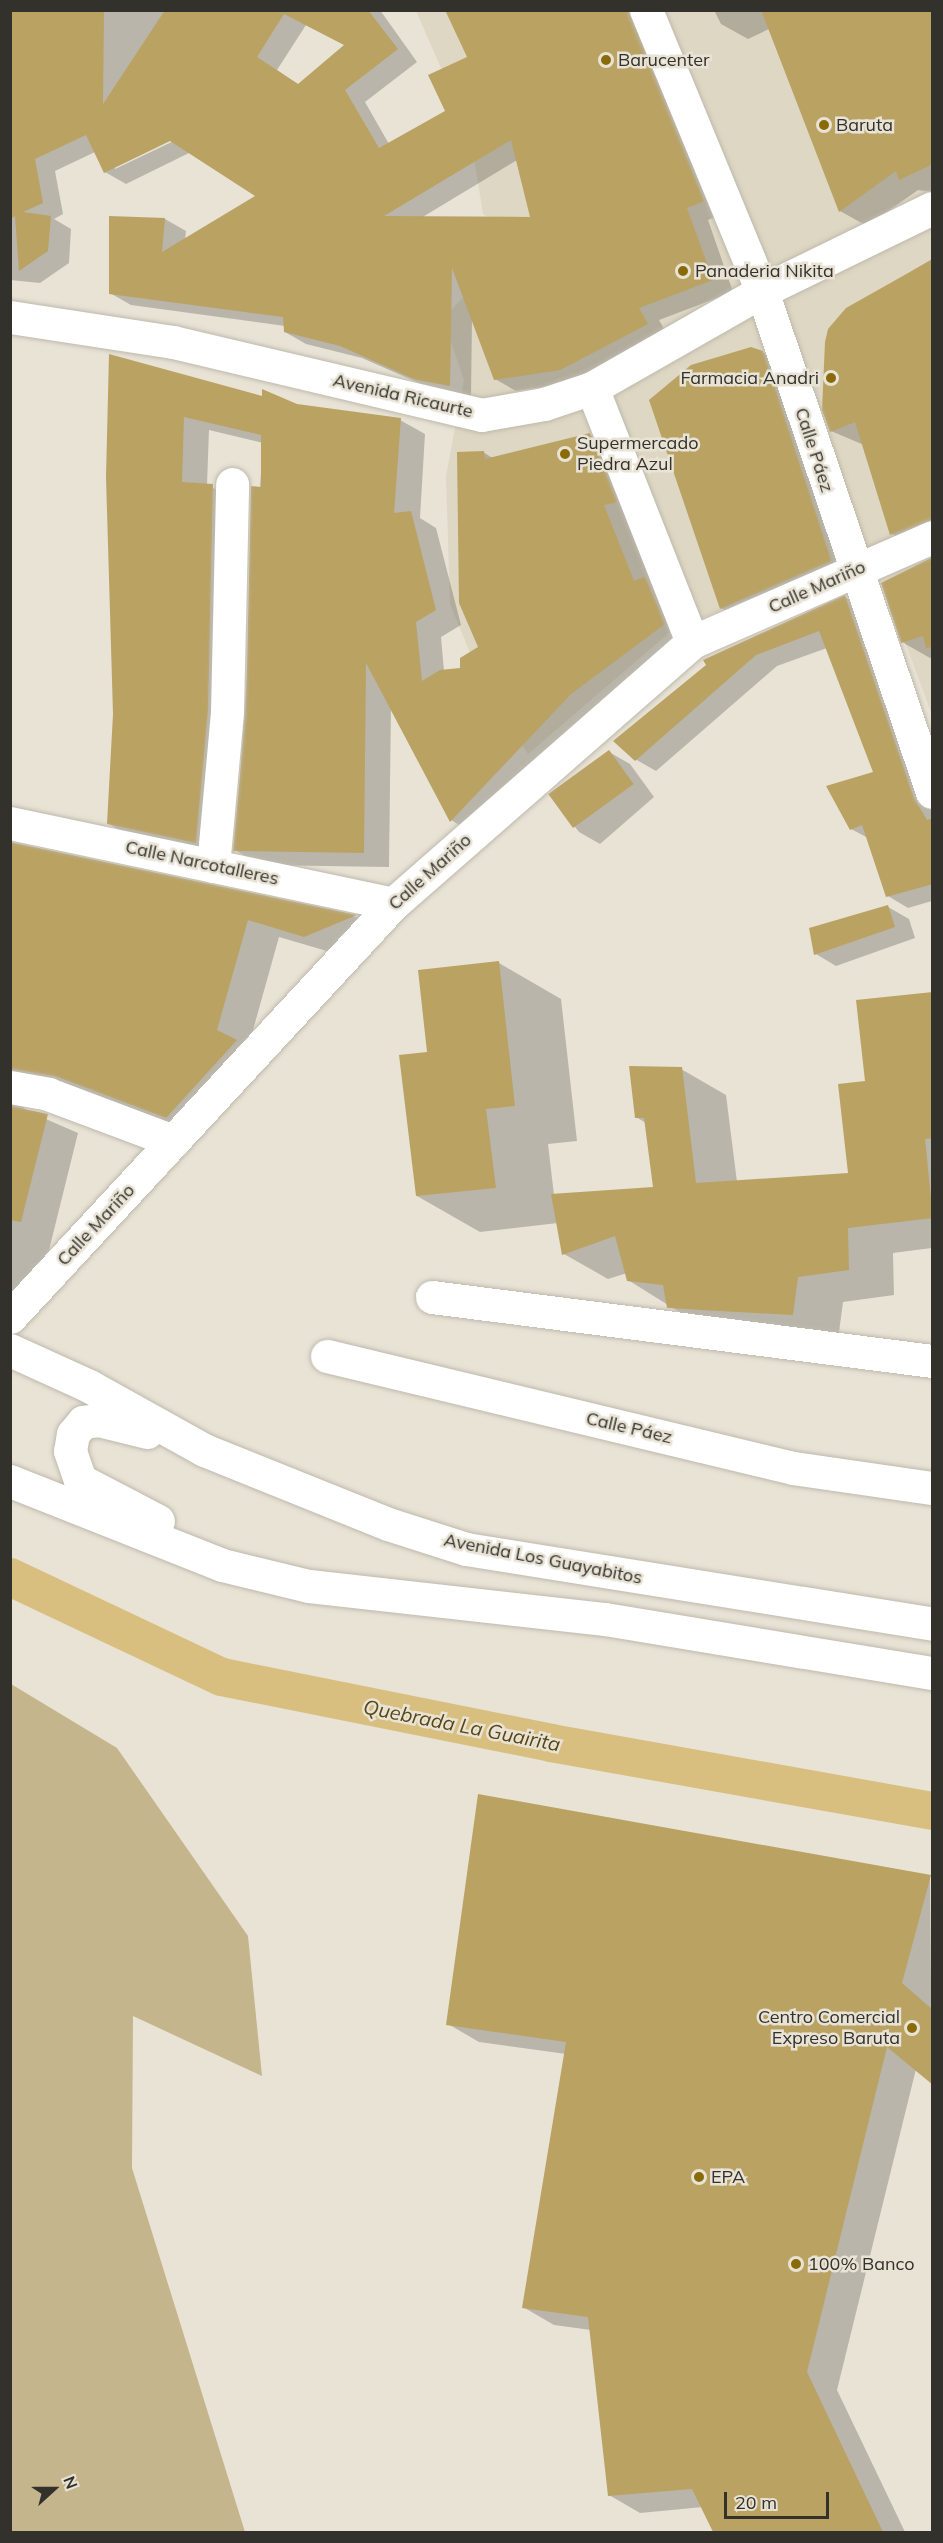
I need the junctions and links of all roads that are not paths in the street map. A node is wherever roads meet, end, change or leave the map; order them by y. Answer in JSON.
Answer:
{"nodes":[{"id":1,"x":646,"y":10,"type":"edge"},
{"id":2,"x":933,"y":208,"type":"edge"},
{"id":3,"x":762,"y":291,"type":"junction"},
{"id":4,"x":10,"y":317,"type":"edge"},
{"id":5,"x":592,"y":388,"type":"junction"},
{"id":6,"x":232,"y":484,"type":"dead end"},
{"id":7,"x":933,"y":537,"type":"edge"},
{"id":8,"x":854,"y":570,"type":"junction"},
{"id":9,"x":692,"y":642,"type":"junction"},
{"id":10,"x":933,"y":792,"type":"edge"},
{"id":11,"x":10,"y":823,"type":"edge"},
{"id":12,"x":213,"y":866,"type":"junction"},
{"id":13,"x":393,"y":904,"type":"junction"},
{"id":14,"x":10,"y":1088,"type":"edge"},
{"id":15,"x":172,"y":1141,"type":"junction"},
{"id":16,"x":432,"y":1297,"type":"dead end"},
{"id":17,"x":10,"y":1317,"type":"edge"},
{"id":18,"x":10,"y":1350,"type":"edge"},
{"id":19,"x":327,"y":1356,"type":"dead end"},
{"id":20,"x":933,"y":1361,"type":"edge"},
{"id":21,"x":204,"y":1450,"type":"junction"},
{"id":22,"x":10,"y":1481,"type":"edge"},
{"id":23,"x":933,"y":1488,"type":"edge"},
{"id":24,"x":363,"y":1592,"type":"junction"},
{"id":25,"x":933,"y":1624,"type":"edge"},
{"id":26,"x":933,"y":1673,"type":"edge"}],
"edges":[{"from":1,"to":3,"type":"street","name":"Calle Páez"},
{"from":2,"to":3,"type":"street","name":"Avenida Ricaurte"},
{"from":3,"to":5,"type":"street","name":"Avenida Ricaurte"},
{"from":3,"to":8,"type":"street","name":"Calle Páez"},
{"from":4,"to":5,"type":"street","name":"Avenida Ricaurte"},
{"from":5,"to":9,"type":"street"},
{"from":6,"to":12,"type":"street"},
{"from":7,"to":8,"type":"street","name":"Calle Mariño"},
{"from":8,"to":9,"type":"street","name":"Calle Mariño"},
{"from":8,"to":10,"type":"street","name":"Calle Páez"},
{"from":9,"to":13,"type":"street","name":"Calle Mariño"},
{"from":11,"to":12,"type":"street","name":"Calle Narcotalleres"},
{"from":12,"to":13,"type":"street","name":"Calle Narcotalleres"},
{"from":13,"to":15,"type":"street","name":"Calle Mariño"},
{"from":14,"to":15,"type":"street"},
{"from":15,"to":17,"type":"street","name":"Calle Mariño"},
{"from":16,"to":20,"type":"street"},
{"from":18,"to":21,"type":"street","name":"Avenida Los Guayabitos"},
{"from":19,"to":23,"type":"street","name":"Calle Páez"},
{"from":21,"to":24,"type":"street"},
{"from":21,"to":25,"type":"street","name":"Avenida Los Guayabitos"},
{"from":22,"to":24,"type":"street"},
{"from":24,"to":26,"type":"street"}]}
